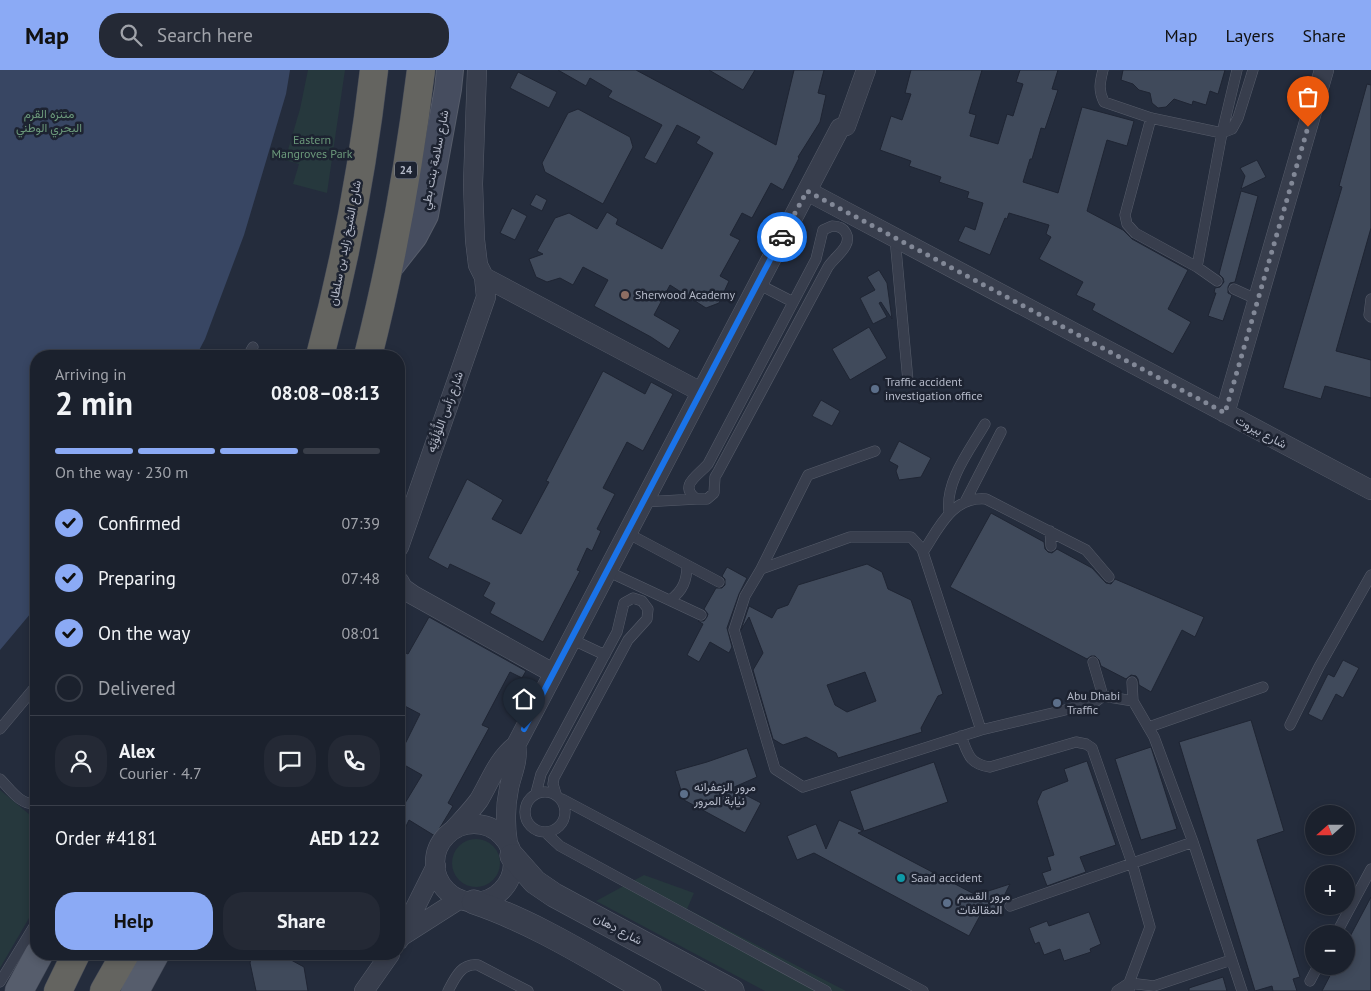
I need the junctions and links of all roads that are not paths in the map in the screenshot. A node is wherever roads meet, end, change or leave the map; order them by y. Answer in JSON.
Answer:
{"nodes":[{"id":1,"x":374,"y":70,"type":"edge"},
{"id":2,"x":421,"y":70,"type":"edge"},
{"id":3,"x":450,"y":70,"type":"edge"},
{"id":4,"x":477,"y":70,"type":"edge"},
{"id":5,"x":854,"y":70,"type":"edge"},
{"id":6,"x":866,"y":70,"type":"edge"},
{"id":7,"x":1103,"y":70,"type":"edge"},
{"id":8,"x":1237,"y":70,"type":"edge"},
{"id":9,"x":1253,"y":70,"type":"edge"},
{"id":10,"x":1324,"y":70,"type":"edge"},
{"id":11,"x":1151,"y":118,"type":"junction"},
{"id":12,"x":840,"y":128,"type":"junction"},
{"id":13,"x":1222,"y":133,"type":"junction"},
{"id":14,"x":807,"y":191,"type":"junction"},
{"id":15,"x":895,"y":238,"type":"junction"},
{"id":16,"x":1197,"y":267,"type":"junction"},
{"id":17,"x":388,"y":269,"type":"junction"},
{"id":18,"x":484,"y":277,"type":"junction"},
{"id":19,"x":1217,"y":281,"type":"dead end"},
{"id":20,"x":758,"y":284,"type":"junction"},
{"id":21,"x":1234,"y":289,"type":"dead end"},
{"id":22,"x":1371,"y":299,"type":"edge"},
{"id":23,"x":1258,"y":300,"type":"junction"},
{"id":24,"x":793,"y":302,"type":"junction"},
{"id":25,"x":1371,"y":317,"type":"edge"},
{"id":26,"x":322,"y":350,"type":"edge"},
{"id":27,"x":369,"y":350,"type":"edge"},
{"id":28,"x":908,"y":381,"type":"dead end"},
{"id":29,"x":701,"y":392,"type":"junction"},
{"id":30,"x":1225,"y":413,"type":"junction"},
{"id":31,"x":985,"y":424,"type":"dead end"},
{"id":32,"x":1001,"y":432,"type":"dead end"},
{"id":33,"x":875,"y":451,"type":"dead end"},
{"id":34,"x":1371,"y":490,"type":"edge"},
{"id":35,"x":697,"y":499,"type":"junction"},
{"id":36,"x":643,"y":502,"type":"junction"},
{"id":37,"x":965,"y":502,"type":"junction"},
{"id":38,"x":949,"y":512,"type":"junction"},
{"id":39,"x":405,"y":530,"type":"edge"},
{"id":40,"x":1050,"y":531,"type":"junction"},
{"id":41,"x":627,"y":533,"type":"junction"},
{"id":42,"x":1051,"y":546,"type":"dead end"},
{"id":43,"x":923,"y":552,"type":"junction"},
{"id":44,"x":687,"y":565,"type":"junction"},
{"id":45,"x":761,"y":569,"type":"junction"},
{"id":46,"x":607,"y":571,"type":"junction"},
{"id":47,"x":1371,"y":575,"type":"edge"},
{"id":48,"x":1109,"y":577,"type":"dead end"},
{"id":49,"x":719,"y":582,"type":"dead end"},
{"id":50,"x":405,"y":589,"type":"edge"},
{"id":51,"x":670,"y":600,"type":"junction"},
{"id":52,"x":701,"y":615,"type":"dead end"},
{"id":53,"x":571,"y":639,"type":"junction"},
{"id":54,"x":605,"y":655,"type":"junction"},
{"id":55,"x":1093,"y":662,"type":"dead end"},
{"id":56,"x":553,"y":673,"type":"junction"},
{"id":57,"x":1132,"y":682,"type":"dead end"},
{"id":58,"x":1263,"y":687,"type":"dead end"},
{"id":59,"x":30,"y":693,"type":"edge"},
{"id":60,"x":1103,"y":696,"type":"junction"},
{"id":61,"x":1133,"y":701,"type":"junction"},
{"id":62,"x":1290,"y":725,"type":"dead end"},
{"id":63,"x":1149,"y":726,"type":"junction"},
{"id":64,"x":0,"y":729,"type":"edge"},
{"id":65,"x":981,"y":730,"type":"junction"},
{"id":66,"x":961,"y":736,"type":"junction"},
{"id":67,"x":516,"y":745,"type":"junction"},
{"id":68,"x":0,"y":779,"type":"edge"},
{"id":69,"x":536,"y":793,"type":"junction"},
{"id":70,"x":559,"y":796,"type":"junction"},
{"id":71,"x":30,"y":805,"type":"edge"},
{"id":72,"x":453,"y":830,"type":"junction"},
{"id":73,"x":545,"y":832,"type":"junction"},
{"id":74,"x":1192,"y":842,"type":"junction"},
{"id":75,"x":510,"y":850,"type":"junction"},
{"id":76,"x":1132,"y":863,"type":"junction"},
{"id":77,"x":436,"y":866,"type":"junction"},
{"id":78,"x":1371,"y":869,"type":"edge"},
{"id":79,"x":467,"y":901,"type":"junction"},
{"id":80,"x":1010,"y":906,"type":"dead end"},
{"id":81,"x":1341,"y":925,"type":"edge"},
{"id":82,"x":405,"y":928,"type":"edge"},
{"id":83,"x":30,"y":933,"type":"edge"},
{"id":84,"x":405,"y":935,"type":"edge"},
{"id":85,"x":36,"y":960,"type":"edge"},
{"id":86,"x":73,"y":960,"type":"edge"},
{"id":87,"x":122,"y":960,"type":"edge"},
{"id":88,"x":152,"y":960,"type":"edge"},
{"id":89,"x":386,"y":960,"type":"edge"},
{"id":90,"x":1231,"y":960,"type":"junction"},
{"id":91,"x":1313,"y":975,"type":"edge"},
{"id":92,"x":1310,"y":981,"type":"dead end"},
{"id":93,"x":0,"y":982,"type":"edge"},
{"id":94,"x":1129,"y":987,"type":"edge"},
{"id":95,"x":18,"y":991,"type":"edge"},
{"id":96,"x":58,"y":991,"type":"edge"},
{"id":97,"x":104,"y":991,"type":"edge"},
{"id":98,"x":135,"y":991,"type":"edge"},
{"id":99,"x":364,"y":991,"type":"edge"},
{"id":100,"x":448,"y":991,"type":"edge"},
{"id":101,"x":528,"y":991,"type":"edge"},
{"id":102,"x":649,"y":991,"type":"edge"},
{"id":103,"x":732,"y":991,"type":"edge"},
{"id":104,"x":826,"y":991,"type":"edge"},
{"id":105,"x":923,"y":991,"type":"edge"},
{"id":106,"x":1117,"y":991,"type":"edge"},
{"id":107,"x":1242,"y":991,"type":"edge"}],
"edges":[{"from":1,"to":26,"type":"highway","name":"شارع الشيخ زايد بن سلطان"},
{"from":2,"to":17,"type":"highway","number":"24"},
{"from":3,"to":17,"type":"main road","name":"شارع سلامة بنت بطي"},
{"from":4,"to":18,"type":"street","name":"شارع رَأس اللُّؤلُؤيَّه"},
{"from":5,"to":12,"type":"street"},
{"from":6,"to":12,"type":"street"},
{"from":7,"to":11,"type":"lane"},
{"from":8,"to":13,"type":"lane"},
{"from":9,"to":13,"type":"lane"},
{"from":10,"to":23,"type":"street"},
{"from":11,"to":13,"type":"lane"},
{"from":11,"to":16,"type":"lane"},
{"from":12,"to":14,"type":"street"},
{"from":13,"to":16,"type":"lane"},
{"from":14,"to":15,"type":"street","name":"شارع بيروت"},
{"from":14,"to":20,"type":"street"},
{"from":15,"to":28,"type":"lane"},
{"from":15,"to":30,"type":"street","name":"شارع بيروت"},
{"from":16,"to":19,"type":"lane"},
{"from":17,"to":27,"type":"highway","number":"24"},
{"from":18,"to":29,"type":"street"},
{"from":18,"to":39,"type":"street","name":"شارع رَأس اللُّؤلُؤيَّه"},
{"from":20,"to":24,"type":"lane"},
{"from":20,"to":29,"type":"street"},
{"from":21,"to":23,"type":"lane"},
{"from":22,"to":25,"type":"lane"},
{"from":23,"to":30,"type":"street"},
{"from":24,"to":35,"type":"lane"},
{"from":24,"to":35,"type":"lane"},
{"from":29,"to":36,"type":"street"},
{"from":30,"to":34,"type":"street","name":"شارع بيروت"},
{"from":31,"to":38,"type":"lane"},
{"from":32,"to":37,"type":"lane"},
{"from":33,"to":45,"type":"lane"},
{"from":35,"to":36,"type":"lane"},
{"from":36,"to":41,"type":"street"},
{"from":37,"to":38,"type":"lane"},
{"from":37,"to":40,"type":"lane"},
{"from":38,"to":43,"type":"lane"},
{"from":40,"to":42,"type":"lane"},
{"from":40,"to":48,"type":"lane"},
{"from":41,"to":44,"type":"lane"},
{"from":41,"to":46,"type":"street"},
{"from":43,"to":45,"type":"lane"},
{"from":43,"to":65,"type":"lane"},
{"from":44,"to":49,"type":"lane"},
{"from":44,"to":51,"type":"lane"},
{"from":45,"to":66,"type":"lane"},
{"from":46,"to":51,"type":"lane"},
{"from":46,"to":53,"type":"street"},
{"from":47,"to":62,"type":"lane"},
{"from":50,"to":56,"type":"street"},
{"from":51,"to":52,"type":"lane"},
{"from":53,"to":54,"type":"lane"},
{"from":53,"to":56,"type":"street"},
{"from":54,"to":69,"type":"lane"},
{"from":54,"to":70,"type":"lane"},
{"from":55,"to":60,"type":"lane"},
{"from":56,"to":67,"type":"street"},
{"from":57,"to":61,"type":"lane"},
{"from":58,"to":63,"type":"lane"},
{"from":59,"to":64,"type":"lane"},
{"from":60,"to":61,"type":"lane"},
{"from":60,"to":65,"type":"lane"},
{"from":61,"to":63,"type":"lane"},
{"from":63,"to":74,"type":"lane"},
{"from":65,"to":66,"type":"lane"},
{"from":66,"to":76,"type":"lane"},
{"from":67,"to":72,"type":"street"},
{"from":67,"to":75,"type":"street"},
{"from":68,"to":71,"type":"lane"},
{"from":69,"to":70,"type":"lane"},
{"from":69,"to":73,"type":"lane"},
{"from":70,"to":73,"type":"lane"},
{"from":70,"to":105,"type":"lane"},
{"from":72,"to":75,"type":"street"},
{"from":72,"to":77,"type":"street"},
{"from":73,"to":104,"type":"lane"},
{"from":74,"to":76,"type":"lane"},
{"from":74,"to":90,"type":"lane"},
{"from":75,"to":79,"type":"street"},
{"from":75,"to":103,"type":"street","name":"شارع دِهان"},
{"from":76,"to":80,"type":"lane"},
{"from":76,"to":94,"type":"lane"},
{"from":77,"to":79,"type":"street"},
{"from":77,"to":82,"type":"street"},
{"from":78,"to":81,"type":"lane"},
{"from":79,"to":84,"type":"street"},
{"from":79,"to":102,"type":"street"},
{"from":83,"to":93,"type":"lane"},
{"from":85,"to":95,"type":"main road"},
{"from":86,"to":96,"type":"highway"},
{"from":87,"to":97,"type":"highway"},
{"from":88,"to":98,"type":"main road"},
{"from":89,"to":99,"type":"street"},
{"from":90,"to":94,"type":"lane"},
{"from":90,"to":107,"type":"lane"},
{"from":91,"to":92,"type":"lane"},
{"from":94,"to":106,"type":"lane"},
{"from":100,"to":101,"type":"lane"}]}
